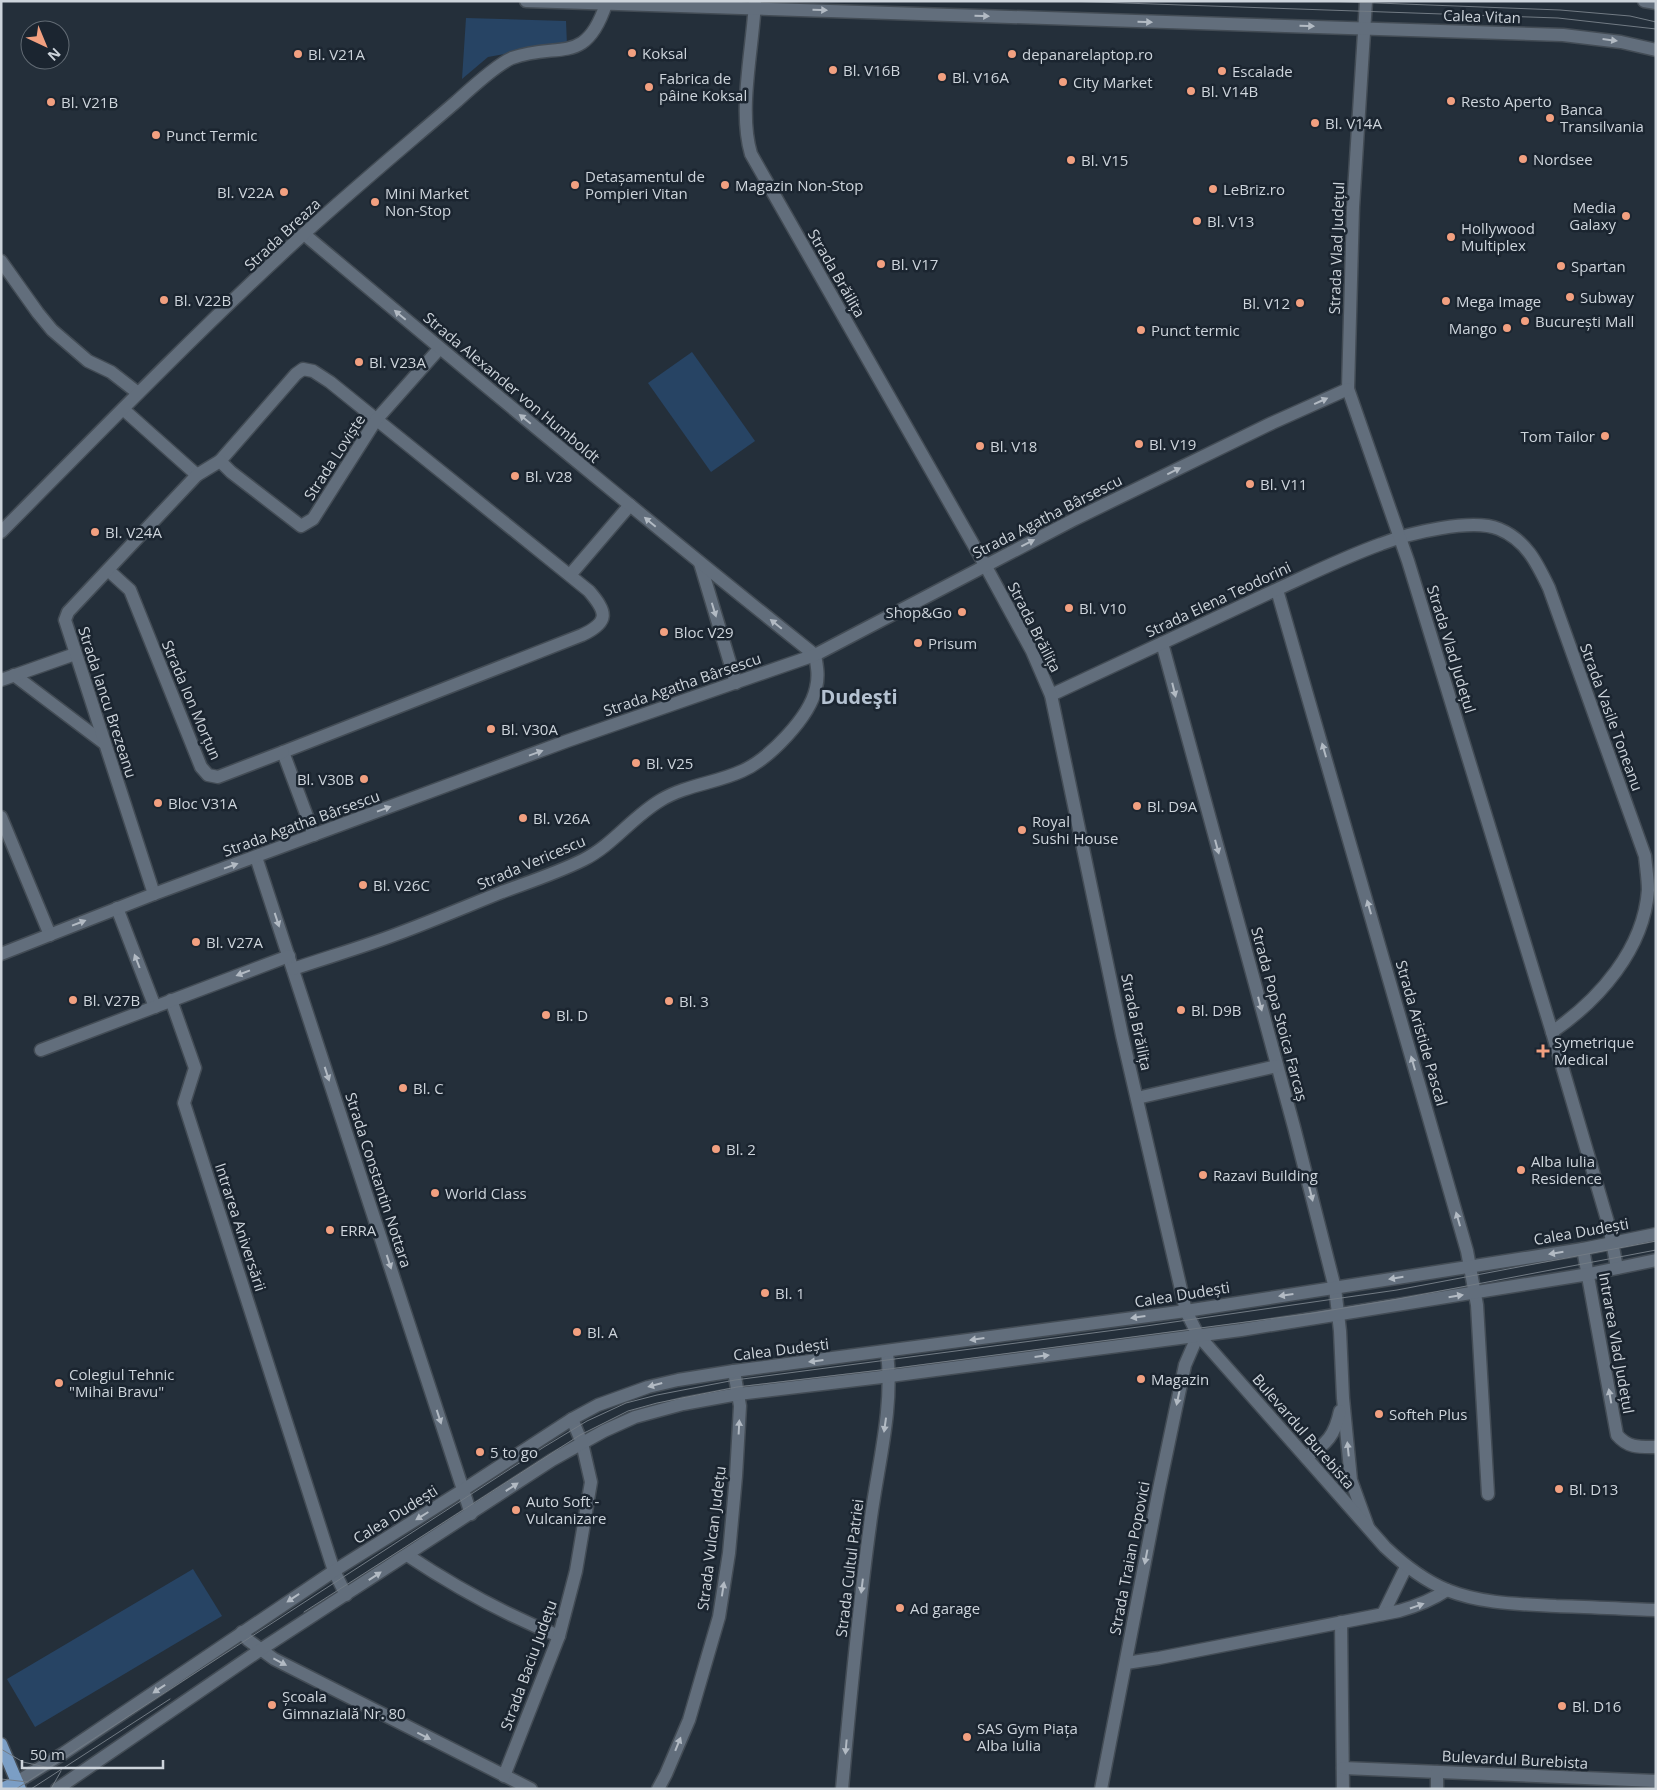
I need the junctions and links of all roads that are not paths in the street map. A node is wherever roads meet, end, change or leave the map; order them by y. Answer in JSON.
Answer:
{"nodes":[{"id":1,"x":526,"y":1,"type":"edge"},
{"id":2,"x":1366,"y":1,"type":"edge"},
{"id":3,"x":1644,"y":1,"type":"edge"},
{"id":4,"x":1656,"y":3,"type":"edge"},
{"id":5,"x":606,"y":4,"type":"junction"},
{"id":6,"x":755,"y":5,"type":"edge"},
{"id":7,"x":1364,"y":28,"type":"junction"},
{"id":8,"x":1656,"y":50,"type":"edge"},
{"id":9,"x":304,"y":234,"type":"junction"},
{"id":10,"x":1,"y":261,"type":"edge"},
{"id":11,"x":439,"y":348,"type":"junction"},
{"id":12,"x":1348,"y":389,"type":"junction"},
{"id":13,"x":138,"y":393,"type":"junction"},
{"id":14,"x":123,"y":409,"type":"junction"},
{"id":15,"x":376,"y":420,"type":"junction"},
{"id":16,"x":220,"y":461,"type":"junction"},
{"id":17,"x":197,"y":475,"type":"junction"},
{"id":18,"x":630,"y":506,"type":"junction"},
{"id":19,"x":1,"y":532,"type":"edge"},
{"id":20,"x":1400,"y":537,"type":"junction"},
{"id":21,"x":700,"y":563,"type":"junction"},
{"id":22,"x":985,"y":565,"type":"junction"},
{"id":23,"x":108,"y":570,"type":"junction"},
{"id":24,"x":570,"y":575,"type":"junction"},
{"id":25,"x":1277,"y":590,"type":"junction"},
{"id":26,"x":1162,"y":643,"type":"junction"},
{"id":27,"x":75,"y":654,"type":"junction"},
{"id":28,"x":814,"y":654,"type":"junction"},
{"id":29,"x":14,"y":676,"type":"junction"},
{"id":30,"x":1,"y":680,"type":"edge"},
{"id":31,"x":736,"y":683,"type":"junction"},
{"id":32,"x":1051,"y":695,"type":"junction"},
{"id":33,"x":104,"y":743,"type":"junction"},
{"id":34,"x":283,"y":752,"type":"junction"},
{"id":35,"x":2,"y":822,"type":"edge"},
{"id":36,"x":314,"y":835,"type":"junction"},
{"id":37,"x":256,"y":857,"type":"junction"},
{"id":38,"x":154,"y":894,"type":"junction"},
{"id":39,"x":117,"y":908,"type":"junction"},
{"id":40,"x":50,"y":935,"type":"junction"},
{"id":41,"x":1,"y":954,"type":"edge"},
{"id":42,"x":289,"y":956,"type":"junction"},
{"id":43,"x":293,"y":969,"type":"junction"},
{"id":44,"x":171,"y":1000,"type":"junction"},
{"id":45,"x":155,"y":1006,"type":"junction"},
{"id":46,"x":1552,"y":1032,"type":"junction"},
{"id":47,"x":41,"y":1050,"type":"dead end"},
{"id":48,"x":1277,"y":1066,"type":"junction"},
{"id":49,"x":1137,"y":1098,"type":"junction"},
{"id":50,"x":1656,"y":1234,"type":"edge"},
{"id":51,"x":1613,"y":1242,"type":"junction"},
{"id":52,"x":1583,"y":1248,"type":"junction"},
{"id":53,"x":1656,"y":1260,"type":"edge"},
{"id":54,"x":1471,"y":1266,"type":"junction"},
{"id":55,"x":1617,"y":1268,"type":"junction"},
{"id":56,"x":1589,"y":1274,"type":"junction"},
{"id":57,"x":1334,"y":1288,"type":"junction"},
{"id":58,"x":1475,"y":1293,"type":"junction"},
{"id":59,"x":1186,"y":1311,"type":"junction"},
{"id":60,"x":1338,"y":1315,"type":"junction"},
{"id":61,"x":1198,"y":1336,"type":"junction"},
{"id":62,"x":887,"y":1352,"type":"junction"},
{"id":63,"x":734,"y":1371,"type":"junction"},
{"id":64,"x":890,"y":1376,"type":"junction"},
{"id":65,"x":738,"y":1394,"type":"junction"},
{"id":66,"x":1343,"y":1398,"type":"junction"},
{"id":67,"x":572,"y":1419,"type":"junction"},
{"id":68,"x":582,"y":1443,"type":"junction"},
{"id":69,"x":1656,"y":1447,"type":"edge"},
{"id":70,"x":1306,"y":1457,"type":"junction"},
{"id":71,"x":463,"y":1490,"type":"junction"},
{"id":72,"x":1488,"y":1494,"type":"dead end"},
{"id":73,"x":471,"y":1514,"type":"junction"},
{"id":74,"x":1369,"y":1530,"type":"junction"},
{"id":75,"x":407,"y":1555,"type":"junction"},
{"id":76,"x":1406,"y":1567,"type":"junction"},
{"id":77,"x":334,"y":1571,"type":"junction"},
{"id":78,"x":1447,"y":1590,"type":"junction"},
{"id":79,"x":346,"y":1595,"type":"junction"},
{"id":80,"x":1656,"y":1610,"type":"edge"},
{"id":81,"x":1383,"y":1614,"type":"junction"},
{"id":82,"x":1341,"y":1622,"type":"junction"},
{"id":83,"x":242,"y":1632,"type":"junction"},
{"id":84,"x":559,"y":1636,"type":"junction"},
{"id":85,"x":260,"y":1650,"type":"junction"},
{"id":86,"x":1126,"y":1663,"type":"junction"},
{"id":87,"x":1,"y":1744,"type":"edge"},
{"id":88,"x":1343,"y":1768,"type":"junction"},
{"id":89,"x":1437,"y":1772,"type":"junction"},
{"id":90,"x":504,"y":1776,"type":"junction"},
{"id":91,"x":1656,"y":1781,"type":"edge"},
{"id":92,"x":1547,"y":1783,"type":"edge"},
{"id":93,"x":18,"y":1785,"type":"edge"},
{"id":94,"x":2,"y":1789,"type":"edge"},
{"id":95,"x":57,"y":1789,"type":"edge"},
{"id":96,"x":531,"y":1789,"type":"edge"},
{"id":97,"x":658,"y":1789,"type":"edge"},
{"id":98,"x":842,"y":1789,"type":"edge"},
{"id":99,"x":1101,"y":1789,"type":"edge"},
{"id":100,"x":1343,"y":1789,"type":"edge"},
{"id":101,"x":1437,"y":1789,"type":"edge"}],
"edges":[{"from":1,"to":5,"type":"street","name":"Calea Vitan"},
{"from":2,"to":7,"type":"street","name":"Strada Vlad Județul"},
{"from":3,"to":4,"type":"street"},
{"from":5,"to":6,"type":"street","name":"Calea Vitan"},
{"from":5,"to":9,"type":"street","name":"Strada Breaza"},
{"from":6,"to":7,"type":"street","name":"Calea Vitan","one_way":true},
{"from":6,"to":22,"type":"street","name":"Strada Brăilița"},
{"from":7,"to":8,"type":"street","name":"Calea Vitan","one_way":true},
{"from":7,"to":12,"type":"street","name":"Strada Vlad Județul"},
{"from":11,"to":9,"type":"street","name":"Strada Alexander von Humboldt","one_way":true},
{"from":9,"to":13,"type":"street","name":"Strada Breaza"},
{"from":10,"to":13,"type":"street"},
{"from":11,"to":15,"type":"street","name":"Strada Loviște"},
{"from":18,"to":11,"type":"street","name":"Strada Alexander von Humboldt","one_way":true},
{"from":12,"to":20,"type":"street","name":"Strada Vlad Județul"},
{"from":22,"to":12,"type":"street","name":"Strada Agatha Bârsescu","one_way":true},
{"from":13,"to":14,"type":"street","name":"Strada Breaza"},
{"from":14,"to":17,"type":"street"},
{"from":14,"to":19,"type":"street","name":"Strada Breaza"},
{"from":15,"to":16,"type":"street"},
{"from":15,"to":16,"type":"street","name":"Strada Loviște"},
{"from":15,"to":24,"type":"street"},
{"from":16,"to":17,"type":"street"},
{"from":17,"to":23,"type":"street","name":"Strada Iancu Brezeanu"},
{"from":21,"to":18,"type":"street","name":"Strada Alexander von Humboldt","one_way":true},
{"from":18,"to":24,"type":"street"},
{"from":20,"to":25,"type":"street","name":"Strada Elena Teodorini"},
{"from":20,"to":46,"type":"street","name":"Strada Vlad Județul"},
{"from":20,"to":46,"type":"street","name":"Strada Vasile Toneanu"},
{"from":28,"to":21,"type":"street","name":"Strada Alexander von Humboldt","one_way":true},
{"from":21,"to":31,"type":"street","one_way":true},
{"from":22,"to":28,"type":"street","name":"Strada Agatha Bârsescu"},
{"from":22,"to":32,"type":"street","name":"Strada Brăilița"},
{"from":23,"to":27,"type":"street","name":"Strada Iancu Brezeanu"},
{"from":23,"to":34,"type":"street","name":"Strada Ion Morțun"},
{"from":24,"to":34,"type":"street"},
{"from":25,"to":26,"type":"street","name":"Strada Elena Teodorini"},
{"from":54,"to":25,"type":"street","name":"Strada Aristide Pascal","one_way":true},
{"from":26,"to":32,"type":"street","name":"Strada Elena Teodorini"},
{"from":26,"to":48,"type":"street","name":"Strada Popa Stoica Farcaș","one_way":true},
{"from":27,"to":29,"type":"street"},
{"from":27,"to":33,"type":"street","name":"Strada Iancu Brezeanu"},
{"from":28,"to":31,"type":"street","name":"Strada Agatha Bârsescu"},
{"from":28,"to":43,"type":"street","name":"Strada Vericescu"},
{"from":29,"to":30,"type":"street"},
{"from":29,"to":33,"type":"street"},
{"from":36,"to":31,"type":"street","name":"Strada Agatha Bârsescu","one_way":true},
{"from":32,"to":49,"type":"street","name":"Strada Brăilița"},
{"from":33,"to":38,"type":"street","name":"Strada Iancu Brezeanu"},
{"from":34,"to":36,"type":"street"},
{"from":35,"to":40,"type":"street"},
{"from":36,"to":37,"type":"street","name":"Strada Agatha Bârsescu"},
{"from":38,"to":37,"type":"street","name":"Strada Agatha Bârsescu","one_way":true},
{"from":37,"to":42,"type":"street","name":"Strada Constantin Nottara","one_way":true},
{"from":38,"to":39,"type":"street","name":"Strada Agatha Bârsescu"},
{"from":40,"to":39,"type":"street","name":"Strada Agatha Bârsescu","one_way":true},
{"from":45,"to":39,"type":"street","one_way":true},
{"from":40,"to":41,"type":"street","name":"Strada Agatha Bârsescu"},
{"from":42,"to":43,"type":"street","name":"Strada Constantin Nottara"},
{"from":42,"to":44,"type":"street","one_way":true},
{"from":43,"to":71,"type":"street","name":"Strada Constantin Nottara","one_way":true},
{"from":44,"to":45,"type":"street"},
{"from":44,"to":77,"type":"street","name":"Intrarea Aniversării"},
{"from":45,"to":47,"type":"street"},
{"from":46,"to":51,"type":"street","name":"Strada Vlad Județul"},
{"from":48,"to":49,"type":"street"},
{"from":48,"to":57,"type":"street","name":"Strada Popa Stoica Farcaș","one_way":true},
{"from":49,"to":59,"type":"street","name":"Strada Brăilița"},
{"from":50,"to":51,"type":"street","name":"Calea Dudești"},
{"from":51,"to":52,"type":"street","name":"Calea Dudești"},
{"from":51,"to":55,"type":"street","name":"Strada Vlad Județul"},
{"from":52,"to":54,"type":"street","name":"Calea Dudești","one_way":true},
{"from":52,"to":56,"type":"street","name":"Intrarea Vlad Județul"},
{"from":53,"to":55,"type":"street"},
{"from":54,"to":57,"type":"street","name":"Calea Dudești","one_way":true},
{"from":54,"to":58,"type":"street","name":"Strada Aristide Pascal"},
{"from":55,"to":56,"type":"street"},
{"from":56,"to":58,"type":"street"},
{"from":69,"to":56,"type":"street","name":"Intrarea Vlad Județul","one_way":true},
{"from":57,"to":59,"type":"street","name":"Calea Dudești","one_way":true},
{"from":57,"to":60,"type":"street","name":"Strada Popa Stoica Farcaș"},
{"from":60,"to":58,"type":"street","one_way":true},
{"from":58,"to":72,"type":"street","name":"Strada Aristide Pascal"},
{"from":59,"to":61,"type":"street","name":"Bulevardul Burebista"},
{"from":59,"to":62,"type":"street","name":"Calea Dudești","one_way":true},
{"from":60,"to":61,"type":"street"},
{"from":60,"to":66,"type":"street","name":"Strada Popa Stoica Farcaș"},
{"from":64,"to":61,"type":"street","one_way":true},
{"from":61,"to":70,"type":"street","name":"Bulevardul Burebista"},
{"from":61,"to":86,"type":"street","name":"Strada Traian Popovici","one_way":true},
{"from":62,"to":63,"type":"street","name":"Calea Dudești","one_way":true},
{"from":62,"to":64,"type":"street","name":"Strada Cultul Patriei"},
{"from":63,"to":65,"type":"street","name":"Strada Vulcan Județu"},
{"from":63,"to":67,"type":"street","name":"Calea Dudești","one_way":true},
{"from":64,"to":65,"type":"street"},
{"from":64,"to":98,"type":"street","name":"Strada Cultul Patriei","one_way":true},
{"from":65,"to":68,"type":"street"},
{"from":97,"to":65,"type":"street","name":"Strada Vulcan Județu","one_way":true},
{"from":66,"to":70,"type":"street","name":"Strada Popa Stoica Farcaș"},
{"from":74,"to":66,"type":"street","name":"Strada Popa Stoica Farcaș","one_way":true},
{"from":67,"to":68,"type":"street","name":"Strada Baciu Județu"},
{"from":67,"to":71,"type":"street","name":"Calea Dudești"},
{"from":73,"to":68,"type":"street","one_way":true},
{"from":68,"to":84,"type":"street","name":"Strada Baciu Județu"},
{"from":70,"to":74,"type":"street","name":"Bulevardul Burebista"},
{"from":71,"to":73,"type":"street","name":"Strada Constantin Nottara"},
{"from":71,"to":77,"type":"street","name":"Calea Dudești","one_way":true},
{"from":73,"to":75,"type":"street"},
{"from":74,"to":76,"type":"street","name":"Bulevardul Burebista"},
{"from":79,"to":75,"type":"street","one_way":true},
{"from":75,"to":84,"type":"street"},
{"from":76,"to":78,"type":"street","name":"Bulevardul Burebista"},
{"from":76,"to":81,"type":"street"},
{"from":77,"to":79,"type":"street","name":"Intrarea Aniversării"},
{"from":77,"to":83,"type":"street","name":"Calea Dudești","one_way":true},
{"from":78,"to":80,"type":"street","name":"Bulevardul Burebista"},
{"from":81,"to":78,"type":"street","one_way":true},
{"from":79,"to":85,"type":"street"},
{"from":81,"to":82,"type":"street"},
{"from":82,"to":86,"type":"street"},
{"from":82,"to":88,"type":"street"},
{"from":83,"to":85,"type":"street"},
{"from":83,"to":93,"type":"street","name":"Calea Dudești","one_way":true},
{"from":84,"to":90,"type":"street","name":"Strada Baciu Județu"},
{"from":85,"to":90,"type":"street","one_way":true},
{"from":85,"to":95,"type":"street"},
{"from":86,"to":99,"type":"street","name":"Strada Traian Popovici"},
{"from":87,"to":93,"type":"main road"},
{"from":88,"to":89,"type":"street","name":"Bulevardul Burebista"},
{"from":88,"to":100,"type":"street"},
{"from":89,"to":92,"type":"street","name":"Bulevardul Burebista"},
{"from":89,"to":101,"type":"street"},
{"from":90,"to":96,"type":"street"},
{"from":91,"to":92,"type":"street","name":"Bulevardul Burebista"},
{"from":93,"to":94,"type":"main road"}]}
